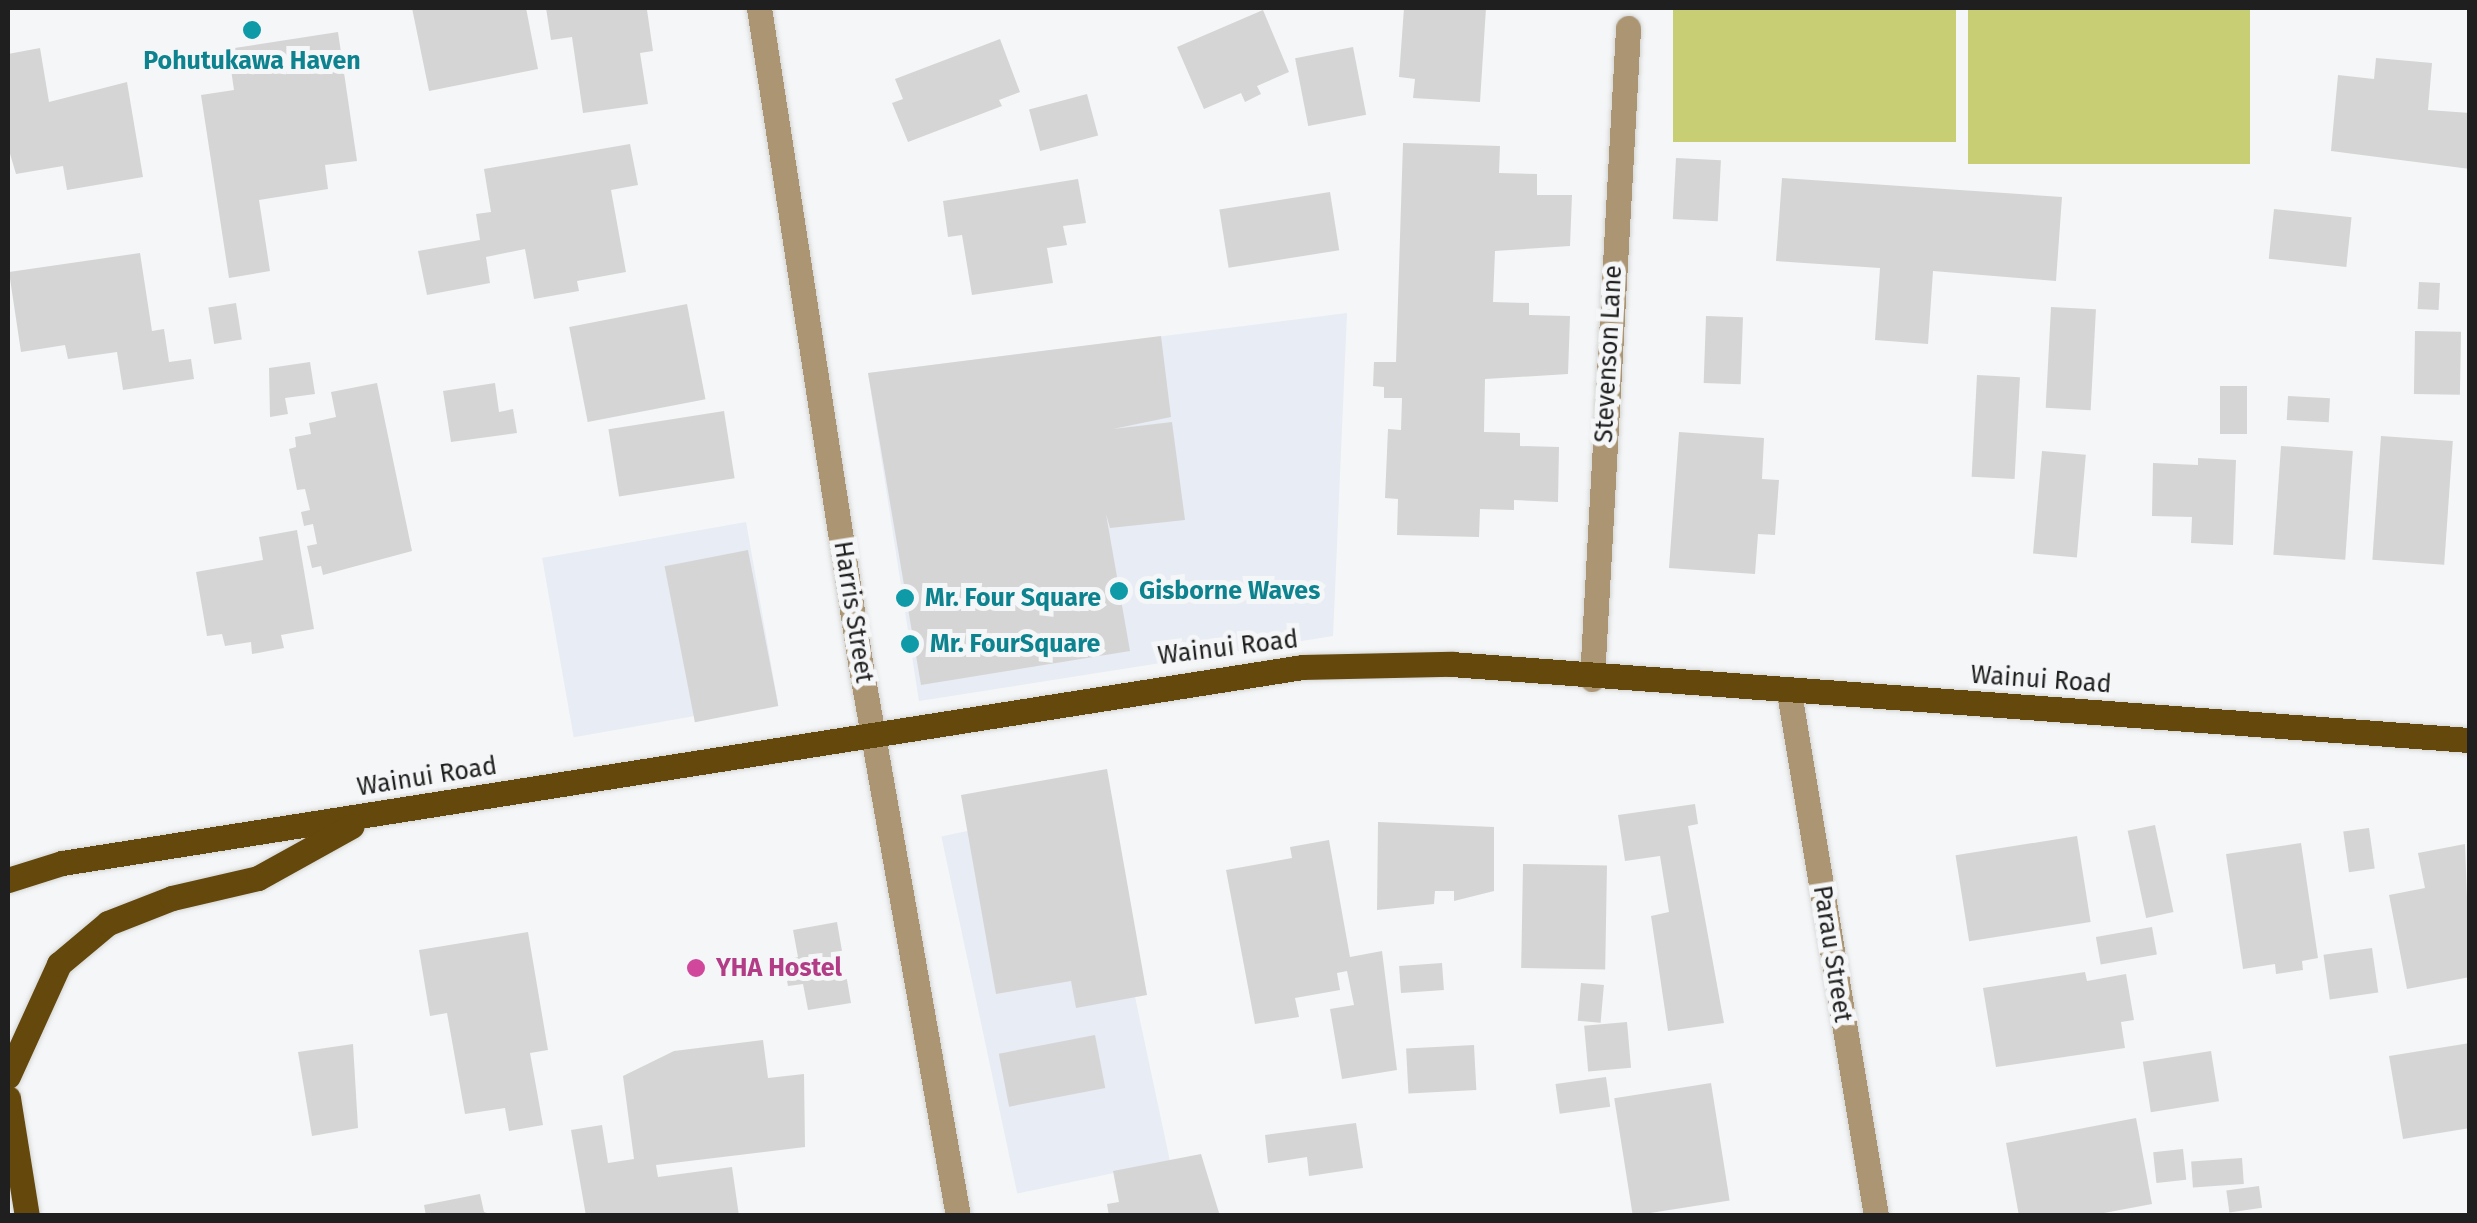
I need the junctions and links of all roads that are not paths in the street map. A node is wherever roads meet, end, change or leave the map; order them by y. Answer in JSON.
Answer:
{"nodes":[{"id":1,"x":759,"y":8,"type":"edge"},
{"id":2,"x":1628,"y":28,"type":"dead end"},
{"id":3,"x":1592,"y":679,"type":"junction"},
{"id":4,"x":1789,"y":692,"type":"junction"},
{"id":5,"x":874,"y":734,"type":"junction"},
{"id":6,"x":2470,"y":740,"type":"edge"},
{"id":7,"x":370,"y":817,"type":"junction"},
{"id":8,"x":8,"y":880,"type":"edge"},
{"id":9,"x":8,"y":1076,"type":"edge"},
{"id":10,"x":8,"y":1098,"type":"edge"},
{"id":11,"x":28,"y":1216,"type":"edge"},
{"id":12,"x":958,"y":1216,"type":"edge"},
{"id":13,"x":1876,"y":1216,"type":"edge"}],
"edges":[{"from":1,"to":5,"type":"street","name":"Harris Street"},
{"from":2,"to":3,"type":"street","name":"Stevenson Lane"},
{"from":3,"to":4,"type":"main road","name":"Wainui Road"},
{"from":3,"to":5,"type":"main road","name":"Wainui Road"},
{"from":4,"to":6,"type":"main road","name":"Wainui Road"},
{"from":4,"to":13,"type":"street","name":"Parau Street"},
{"from":5,"to":7,"type":"main road","name":"Wainui Road"},
{"from":5,"to":12,"type":"street","name":"Harris Street"},
{"from":7,"to":8,"type":"main road","name":"Wainui Road"},
{"from":7,"to":9,"type":"main road"},
{"from":10,"to":11,"type":"main road"}]}
